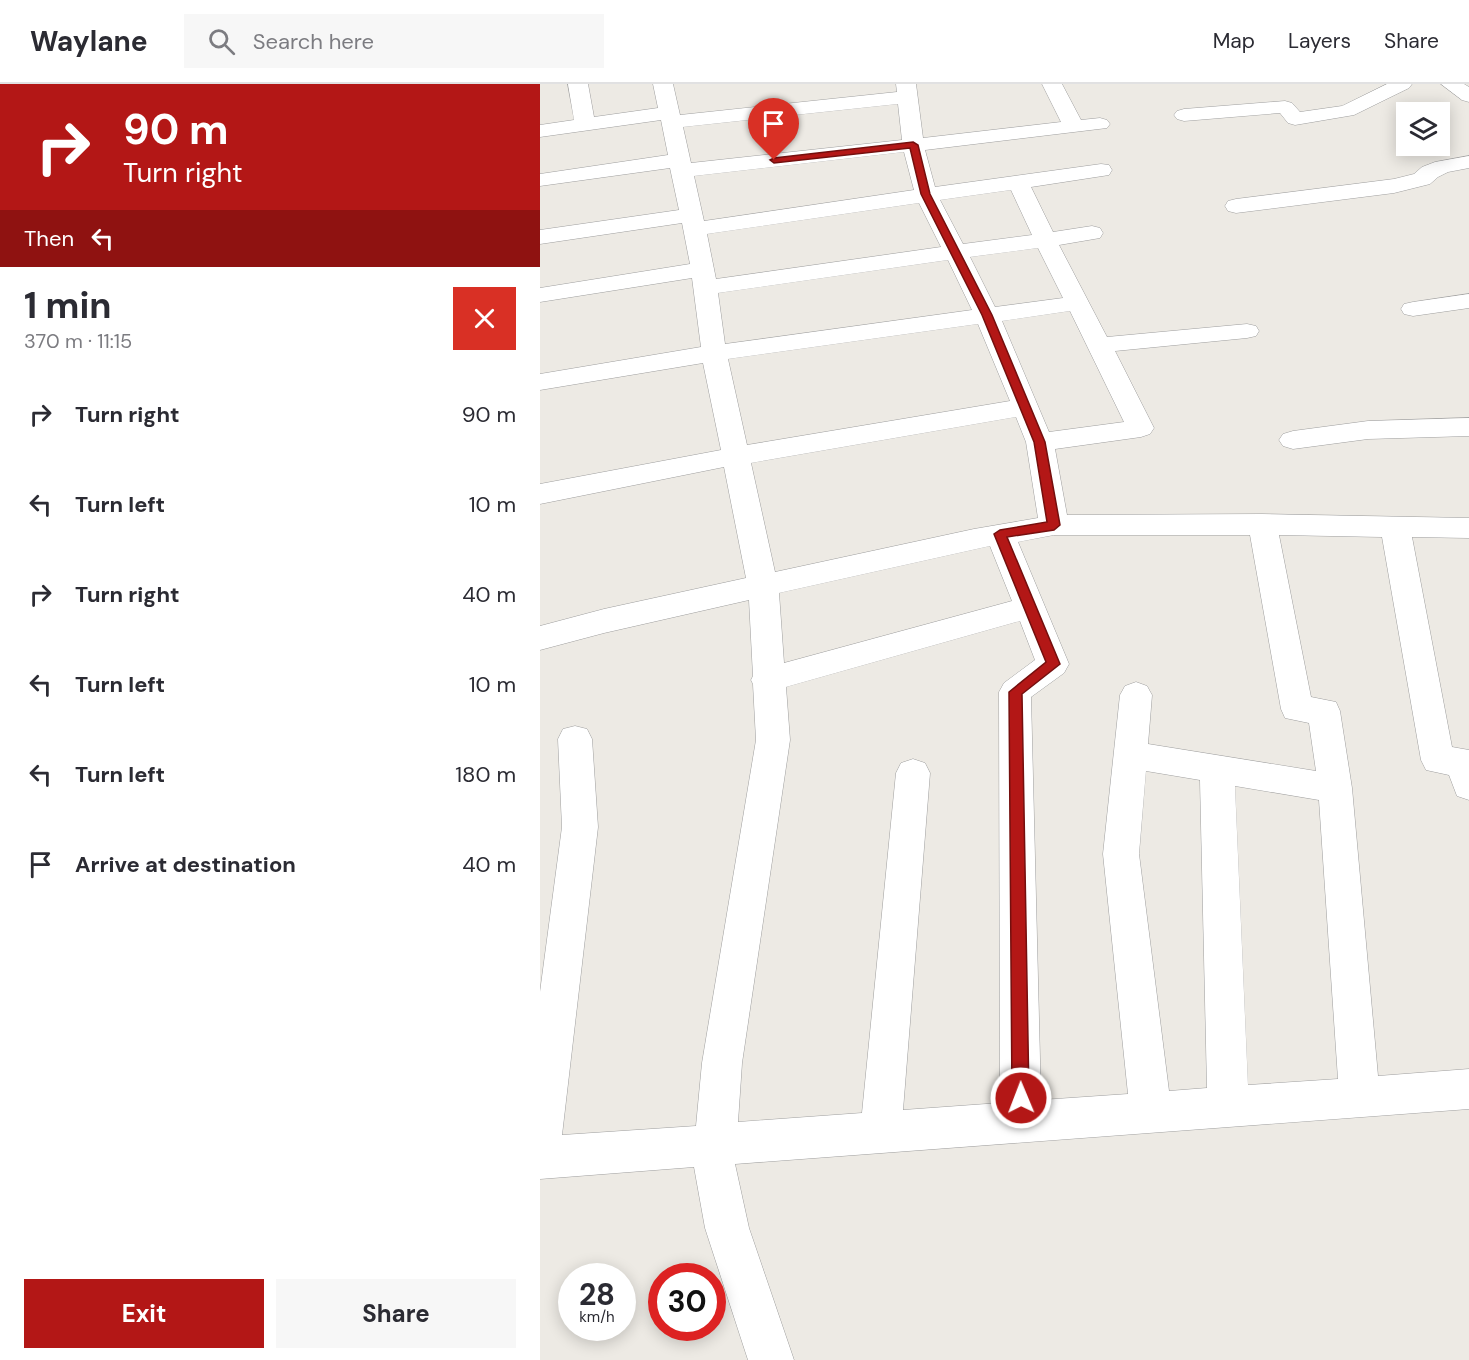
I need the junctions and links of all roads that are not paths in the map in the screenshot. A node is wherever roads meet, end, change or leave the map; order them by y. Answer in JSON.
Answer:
{"nodes":[{"id":1,"x":578,"y":84,"type":"edge"},
{"id":2,"x":1052,"y":84,"type":"edge"},
{"id":3,"x":1402,"y":84,"type":"edge"},
{"id":4,"x":1451,"y":84,"type":"edge"},
{"id":5,"x":907,"y":91,"type":"edge"},
{"id":6,"x":1469,"y":96,"type":"edge"},
{"id":7,"x":668,"y":106,"type":"edge"},
{"id":8,"x":1184,"y":115,"type":"dead end"},
{"id":9,"x":1100,"y":124,"type":"dead end"},
{"id":10,"x":585,"y":125,"type":"junction"},
{"id":11,"x":1074,"y":127,"type":"junction"},
{"id":12,"x":540,"y":131,"type":"edge"},
{"id":13,"x":913,"y":145,"type":"junction"},
{"id":14,"x":1469,"y":162,"type":"edge"},
{"id":15,"x":680,"y":166,"type":"junction"},
{"id":16,"x":1101,"y":170,"type":"dead end"},
{"id":17,"x":540,"y":180,"type":"edge"},
{"id":18,"x":1018,"y":181,"type":"junction"},
{"id":19,"x":926,"y":194,"type":"junction"},
{"id":20,"x":1236,"y":206,"type":"dead end"},
{"id":21,"x":692,"y":222,"type":"junction"},
{"id":22,"x":1092,"y":233,"type":"dead end"},
{"id":23,"x":540,"y":237,"type":"edge"},
{"id":24,"x":1045,"y":239,"type":"junction"},
{"id":25,"x":956,"y":252,"type":"junction"},
{"id":26,"x":704,"y":279,"type":"junction"},
{"id":27,"x":540,"y":295,"type":"edge"},
{"id":28,"x":1469,"y":301,"type":"edge"},
{"id":29,"x":1078,"y":303,"type":"junction"},
{"id":30,"x":1413,"y":309,"type":"dead end"},
{"id":31,"x":987,"y":315,"type":"junction"},
{"id":32,"x":1247,"y":331,"type":"dead end"},
{"id":33,"x":1099,"y":345,"type":"junction"},
{"id":34,"x":714,"y":353,"type":"junction"},
{"id":35,"x":540,"y":382,"type":"edge"},
{"id":36,"x":1025,"y":407,"type":"junction"},
{"id":37,"x":1469,"y":427,"type":"edge"},
{"id":38,"x":1293,"y":440,"type":"dead end"},
{"id":39,"x":1040,"y":442,"type":"junction"},
{"id":40,"x":735,"y":456,"type":"junction"},
{"id":41,"x":540,"y":494,"type":"edge"},
{"id":42,"x":1262,"y":524,"type":"junction"},
{"id":43,"x":1054,"y":525,"type":"junction"},
{"id":44,"x":1395,"y":526,"type":"junction"},
{"id":45,"x":1469,"y":528,"type":"edge"},
{"id":46,"x":1000,"y":534,"type":"junction"},
{"id":47,"x":763,"y":587,"type":"junction"},
{"id":48,"x":1030,"y":607,"type":"junction"},
{"id":49,"x":540,"y":638,"type":"edge"},
{"id":50,"x":768,"y":680,"type":"junction"},
{"id":51,"x":1136,"y":695,"type":"dead end"},
{"id":52,"x":575,"y":739,"type":"dead end"},
{"id":53,"x":1130,"y":755,"type":"junction"},
{"id":54,"x":1217,"y":769,"type":"junction"},
{"id":55,"x":913,"y":773,"type":"dead end"},
{"id":56,"x":1469,"y":786,"type":"edge"},
{"id":57,"x":1335,"y":788,"type":"junction"},
{"id":58,"x":1469,"y":1089,"type":"edge"},
{"id":59,"x":1360,"y":1097,"type":"junction"},
{"id":60,"x":1228,"y":1106,"type":"junction"},
{"id":61,"x":1151,"y":1112,"type":"junction"},
{"id":62,"x":1021,"y":1121,"type":"junction"},
{"id":63,"x":880,"y":1132,"type":"junction"},
{"id":64,"x":716,"y":1143,"type":"junction"},
{"id":65,"x":540,"y":1148,"type":"edge"},
{"id":66,"x":540,"y":1158,"type":"edge"},
{"id":67,"x":771,"y":1360,"type":"edge"}],
"edges":[{"from":1,"to":10,"type":"street"},
{"from":2,"to":11,"type":"street"},
{"from":3,"to":8,"type":"street"},
{"from":4,"to":6,"type":"street"},
{"from":5,"to":7,"type":"street"},
{"from":5,"to":13,"type":"street"},
{"from":7,"to":10,"type":"street"},
{"from":7,"to":15,"type":"street"},
{"from":9,"to":11,"type":"street"},
{"from":10,"to":12,"type":"street"},
{"from":11,"to":13,"type":"street"},
{"from":13,"to":15,"type":"street"},
{"from":13,"to":19,"type":"street"},
{"from":14,"to":20,"type":"street"},
{"from":15,"to":17,"type":"street"},
{"from":15,"to":21,"type":"street"},
{"from":16,"to":18,"type":"street"},
{"from":18,"to":19,"type":"street"},
{"from":18,"to":24,"type":"street"},
{"from":19,"to":21,"type":"street"},
{"from":19,"to":25,"type":"street"},
{"from":21,"to":23,"type":"street"},
{"from":21,"to":26,"type":"street"},
{"from":22,"to":24,"type":"street"},
{"from":24,"to":25,"type":"street"},
{"from":24,"to":29,"type":"street"},
{"from":25,"to":26,"type":"street"},
{"from":25,"to":31,"type":"street"},
{"from":26,"to":27,"type":"street"},
{"from":26,"to":34,"type":"street"},
{"from":28,"to":30,"type":"street"},
{"from":29,"to":31,"type":"street"},
{"from":29,"to":33,"type":"street"},
{"from":31,"to":34,"type":"street"},
{"from":31,"to":36,"type":"street"},
{"from":32,"to":33,"type":"street"},
{"from":33,"to":39,"type":"street"},
{"from":34,"to":35,"type":"street"},
{"from":34,"to":40,"type":"street"},
{"from":36,"to":39,"type":"street"},
{"from":36,"to":40,"type":"street"},
{"from":37,"to":38,"type":"street"},
{"from":39,"to":43,"type":"street"},
{"from":40,"to":41,"type":"street"},
{"from":40,"to":47,"type":"street"},
{"from":42,"to":43,"type":"street"},
{"from":42,"to":44,"type":"street"},
{"from":42,"to":57,"type":"street"},
{"from":43,"to":46,"type":"street"},
{"from":44,"to":45,"type":"street"},
{"from":44,"to":56,"type":"street"},
{"from":46,"to":47,"type":"street"},
{"from":46,"to":48,"type":"street"},
{"from":47,"to":49,"type":"street"},
{"from":47,"to":50,"type":"street"},
{"from":48,"to":50,"type":"street"},
{"from":48,"to":62,"type":"street"},
{"from":50,"to":64,"type":"street"},
{"from":51,"to":53,"type":"street"},
{"from":52,"to":65,"type":"street"},
{"from":53,"to":54,"type":"street"},
{"from":53,"to":61,"type":"street"},
{"from":54,"to":57,"type":"street"},
{"from":54,"to":60,"type":"street"},
{"from":55,"to":63,"type":"street"},
{"from":57,"to":59,"type":"street"},
{"from":58,"to":59,"type":"street"},
{"from":59,"to":60,"type":"street"},
{"from":60,"to":61,"type":"street"},
{"from":61,"to":62,"type":"street"},
{"from":62,"to":63,"type":"street"},
{"from":63,"to":64,"type":"street"},
{"from":64,"to":66,"type":"street"},
{"from":64,"to":67,"type":"street"}]}
